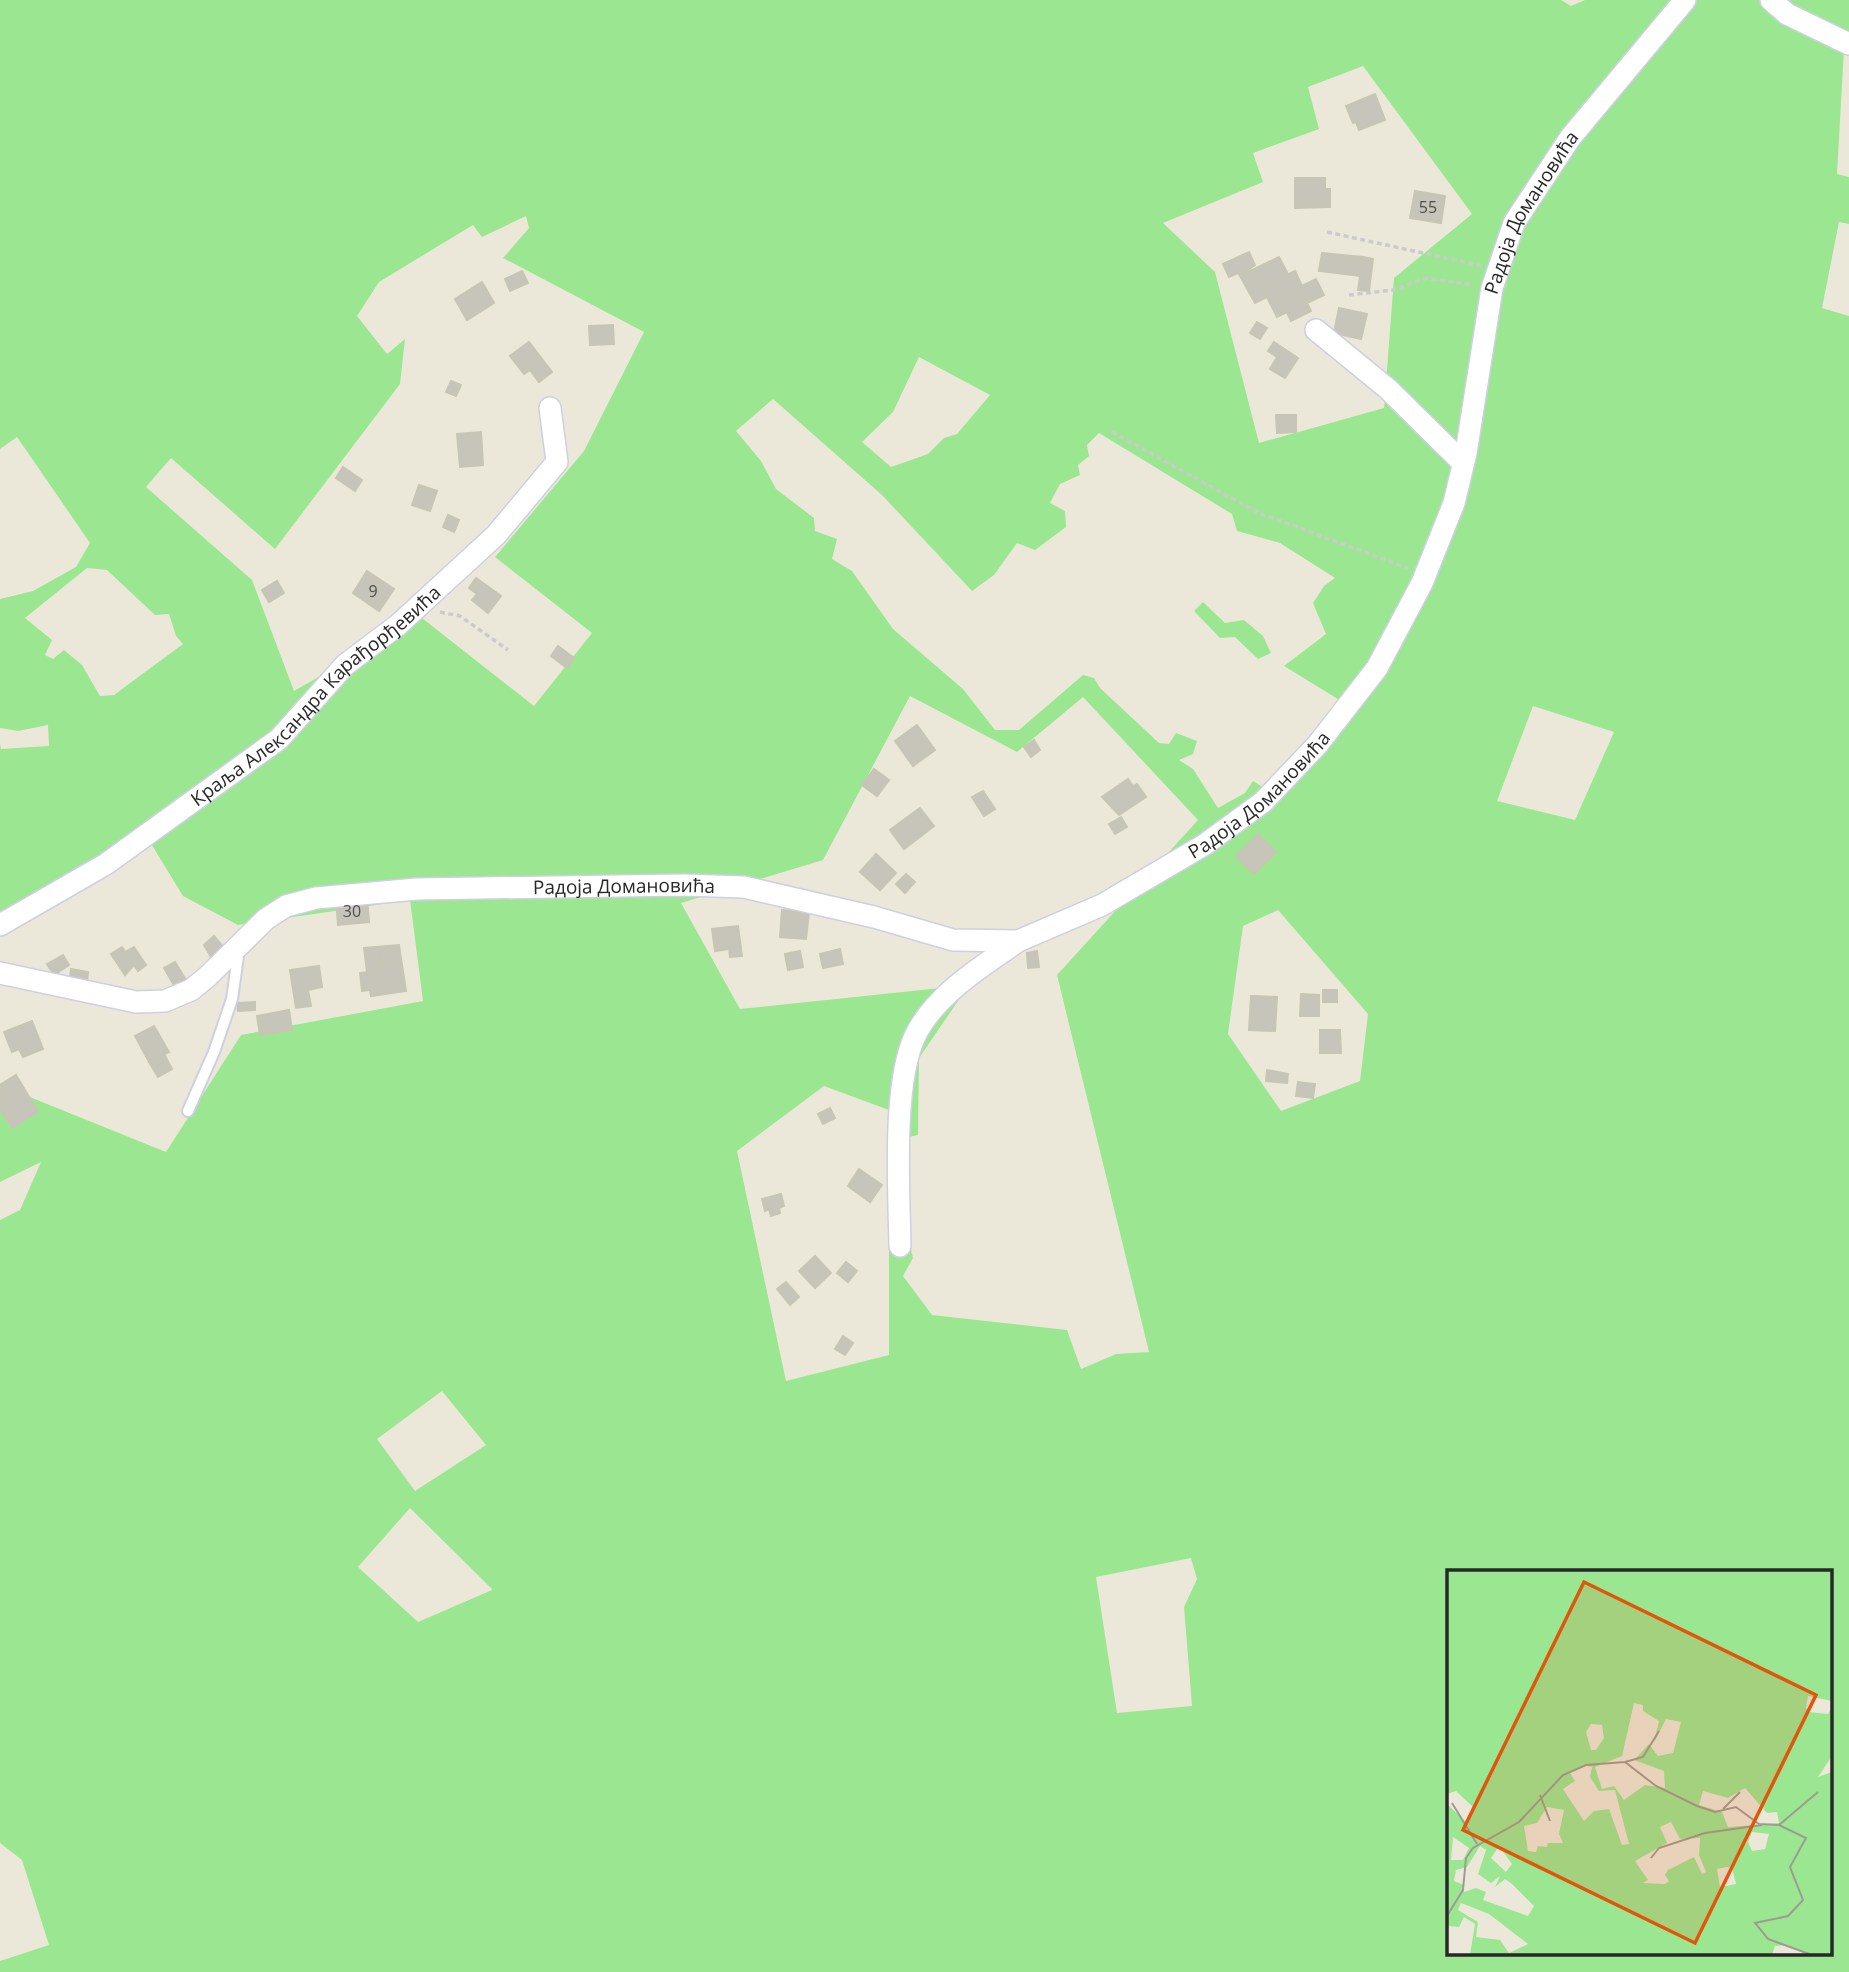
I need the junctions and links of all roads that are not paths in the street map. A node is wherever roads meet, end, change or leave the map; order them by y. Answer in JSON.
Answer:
{"nodes":[{"id":1,"x":1685,"y":0,"type":"edge"},
{"id":2,"x":1771,"y":0,"type":"edge"},
{"id":3,"x":1849,"y":44,"type":"edge"},
{"id":4,"x":1316,"y":330,"type":"dead end"},
{"id":5,"x":550,"y":408,"type":"dead end"},
{"id":6,"x":1463,"y":463,"type":"junction"},
{"id":7,"x":0,"y":925,"type":"edge"},
{"id":8,"x":1018,"y":941,"type":"junction"},
{"id":9,"x":239,"y":946,"type":"junction"},
{"id":10,"x":0,"y":973,"type":"edge"},
{"id":11,"x":188,"y":1111,"type":"dead end"},
{"id":12,"x":900,"y":1246,"type":"dead end"}],
"edges":[{"from":1,"to":6,"type":"street","name":"Радоја Домановића"},
{"from":2,"to":3,"type":"street"},
{"from":4,"to":6,"type":"street"},
{"from":5,"to":7,"type":"street","name":"Краља Александра Карађорђевића"},
{"from":6,"to":8,"type":"street","name":"Радоја Домановића"},
{"from":8,"to":9,"type":"street","name":"Радоја Домановића"},
{"from":8,"to":12,"type":"street","name":"Радоја Домановића"},
{"from":9,"to":10,"type":"street","name":"Радоја Домановића"},
{"from":9,"to":11,"type":"lane"}]}
